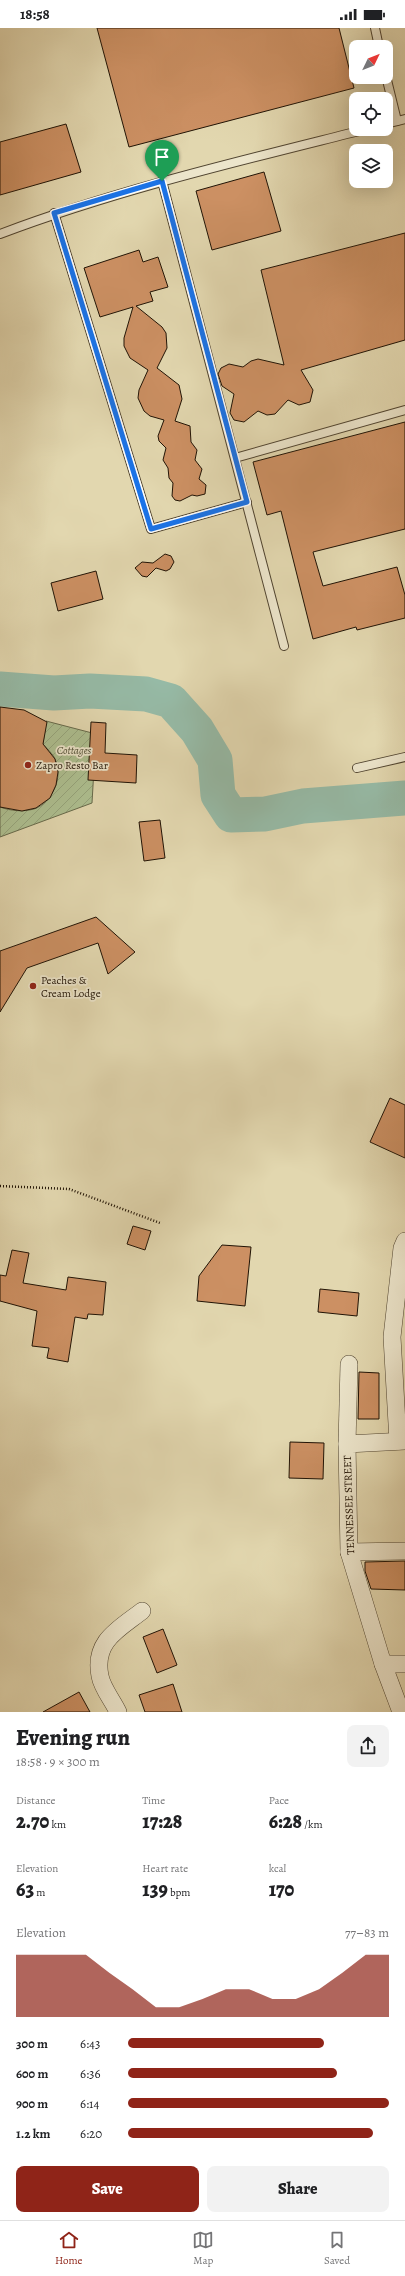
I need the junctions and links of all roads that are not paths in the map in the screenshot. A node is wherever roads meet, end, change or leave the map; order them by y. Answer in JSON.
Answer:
{"nodes":[{"id":1,"x":375,"y":28,"type":"edge"},
{"id":2,"x":378,"y":40,"type":"edge"},
{"id":3,"x":389,"y":84,"type":"edge"},
{"id":4,"x":401,"y":120,"type":"edge"},
{"id":5,"x":349,"y":134,"type":"edge"},
{"id":6,"x":162,"y":181,"type":"junction"},
{"id":7,"x":54,"y":213,"type":"junction"},
{"id":8,"x":0,"y":234,"type":"edge"},
{"id":9,"x":405,"y":410,"type":"edge"},
{"id":10,"x":235,"y":458,"type":"junction"},
{"id":11,"x":247,"y":502,"type":"junction"},
{"id":12,"x":284,"y":646,"type":"dead end"},
{"id":13,"x":405,"y":757,"type":"edge"},
{"id":14,"x":357,"y":768,"type":"dead end"},
{"id":15,"x":405,"y":1241,"type":"edge"},
{"id":16,"x":349,"y":1364,"type":"dead end"},
{"id":17,"x":401,"y":1441,"type":"edge"},
{"id":18,"x":347,"y":1444,"type":"junction"},
{"id":19,"x":405,"y":1551,"type":"edge"},
{"id":20,"x":349,"y":1552,"type":"junction"},
{"id":21,"x":142,"y":1611,"type":"dead end"},
{"id":22,"x":383,"y":1664,"type":"junction"},
{"id":23,"x":405,"y":1664,"type":"edge"},
{"id":24,"x":118,"y":1712,"type":"edge"},
{"id":25,"x":401,"y":1712,"type":"edge"}],
"edges":[{"from":1,"to":2,"type":"lane"},
{"from":3,"to":4,"type":"lane"},
{"from":5,"to":6,"type":"lane"},
{"from":6,"to":7,"type":"lane"},
{"from":6,"to":10,"type":"lane"},
{"from":7,"to":8,"type":"lane"},
{"from":7,"to":11,"type":"lane"},
{"from":9,"to":10,"type":"lane"},
{"from":10,"to":11,"type":"lane"},
{"from":11,"to":12,"type":"lane"},
{"from":13,"to":14,"type":"lane"},
{"from":15,"to":17,"type":"street"},
{"from":16,"to":18,"type":"street"},
{"from":17,"to":18,"type":"street","name":"TENNESSEE STREET"},
{"from":18,"to":20,"type":"street","name":"TENNESSEE STREET"},
{"from":19,"to":20,"type":"street"},
{"from":20,"to":22,"type":"street","name":"TENNESSEE STREET"},
{"from":21,"to":24,"type":"street"},
{"from":22,"to":23,"type":"street"},
{"from":22,"to":25,"type":"street","name":"TENNESSEE STREET"}]}
